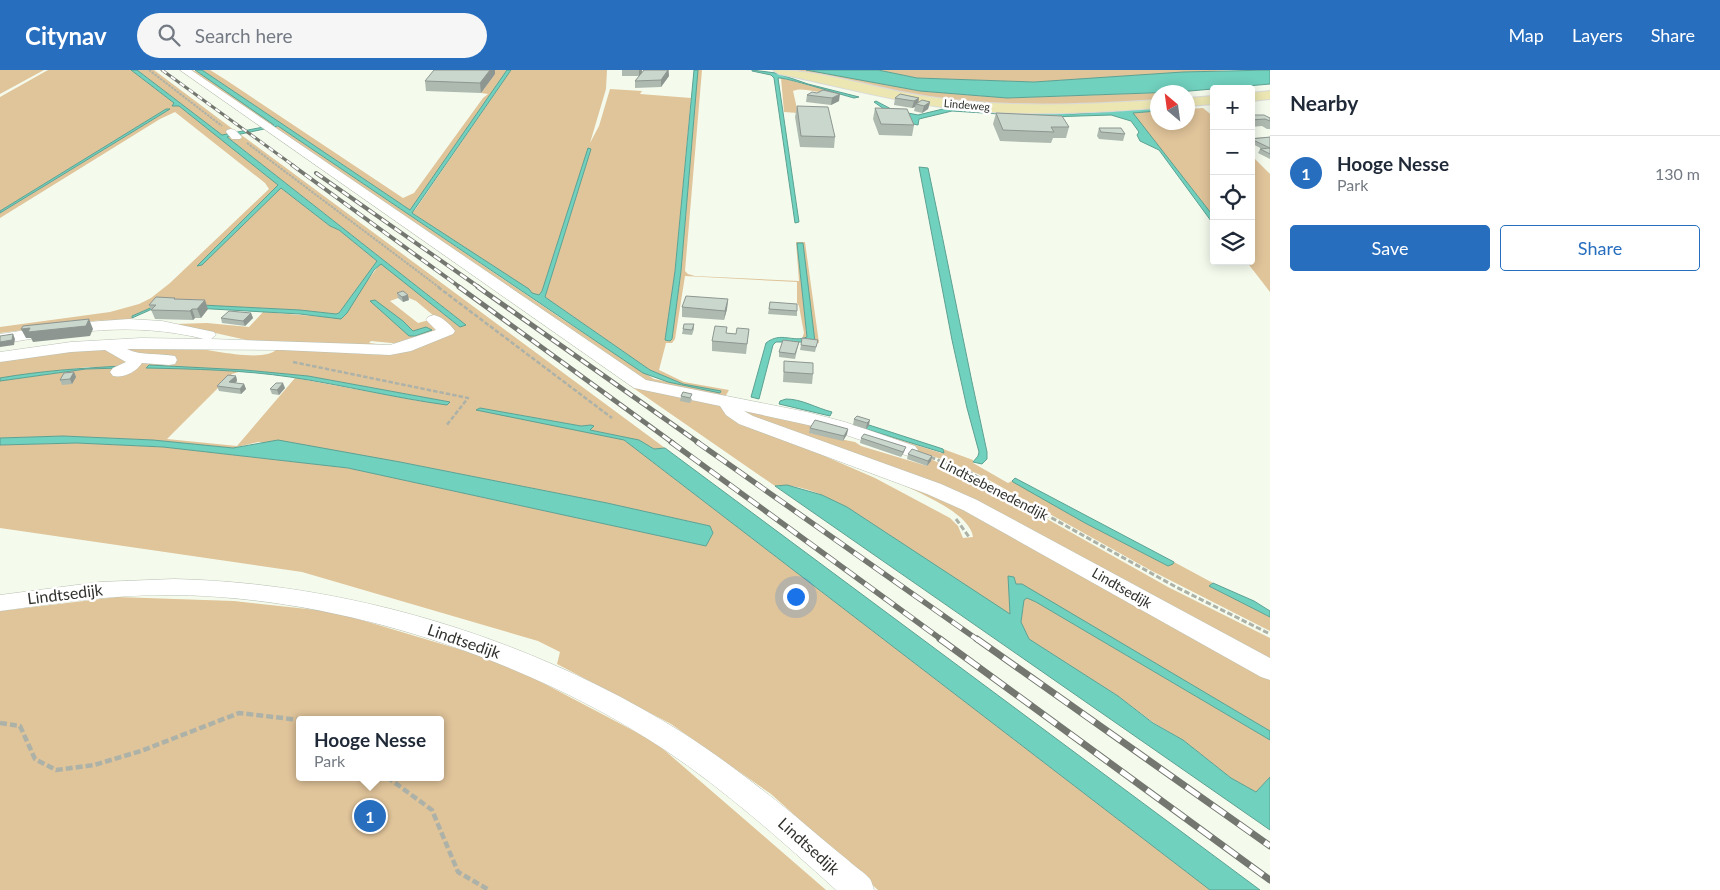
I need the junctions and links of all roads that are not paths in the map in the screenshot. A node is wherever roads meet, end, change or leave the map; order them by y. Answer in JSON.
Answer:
{"nodes":[{"id":1,"x":185,"y":70,"type":"edge"},
{"id":2,"x":780,"y":70,"type":"edge"},
{"id":3,"x":1270,"y":95,"type":"edge"},
{"id":4,"x":1255,"y":97,"type":"edge"},
{"id":5,"x":1210,"y":100,"type":"edge"},
{"id":6,"x":1195,"y":101,"type":"edge"},
{"id":7,"x":1150,"y":104,"type":"edge"},
{"id":8,"x":434,"y":320,"type":"dead end"},
{"id":9,"x":204,"y":322,"type":"dead end"},
{"id":10,"x":129,"y":324,"type":"junction"},
{"id":11,"x":147,"y":324,"type":"junction"},
{"id":12,"x":97,"y":331,"type":"dead end"},
{"id":13,"x":0,"y":339,"type":"edge"},
{"id":14,"x":370,"y":342,"type":"dead end"},
{"id":15,"x":110,"y":344,"type":"junction"},
{"id":16,"x":235,"y":346,"type":"junction"},
{"id":17,"x":405,"y":347,"type":"junction"},
{"id":18,"x":0,"y":357,"type":"edge"},
{"id":19,"x":132,"y":357,"type":"junction"},
{"id":20,"x":168,"y":360,"type":"dead end"},
{"id":21,"x":119,"y":372,"type":"dead end"},
{"id":22,"x":728,"y":402,"type":"junction"},
{"id":23,"x":908,"y":450,"type":"edge"},
{"id":24,"x":0,"y":603,"type":"edge"},
{"id":25,"x":1270,"y":670,"type":"edge"},
{"id":26,"x":859,"y":890,"type":"edge"}],
"edges":[{"from":1,"to":22,"type":"street"},
{"from":2,"to":7,"type":"main road","name":"Lindeweg"},
{"from":3,"to":4,"type":"main road"},
{"from":5,"to":6,"type":"main road"},
{"from":8,"to":17,"type":"street"},
{"from":9,"to":11,"type":"street"},
{"from":10,"to":11,"type":"street"},
{"from":10,"to":12,"type":"street"},
{"from":10,"to":13,"type":"street"},
{"from":11,"to":16,"type":"street"},
{"from":14,"to":17,"type":"street"},
{"from":15,"to":16,"type":"street"},
{"from":15,"to":18,"type":"street"},
{"from":15,"to":19,"type":"street"},
{"from":16,"to":17,"type":"street"},
{"from":19,"to":20,"type":"street"},
{"from":19,"to":21,"type":"street"},
{"from":22,"to":23,"type":"street"},
{"from":22,"to":25,"type":"street","name":"Lindtsedijk"},
{"from":24,"to":26,"type":"street","name":"Lindtsedijk"}]}
